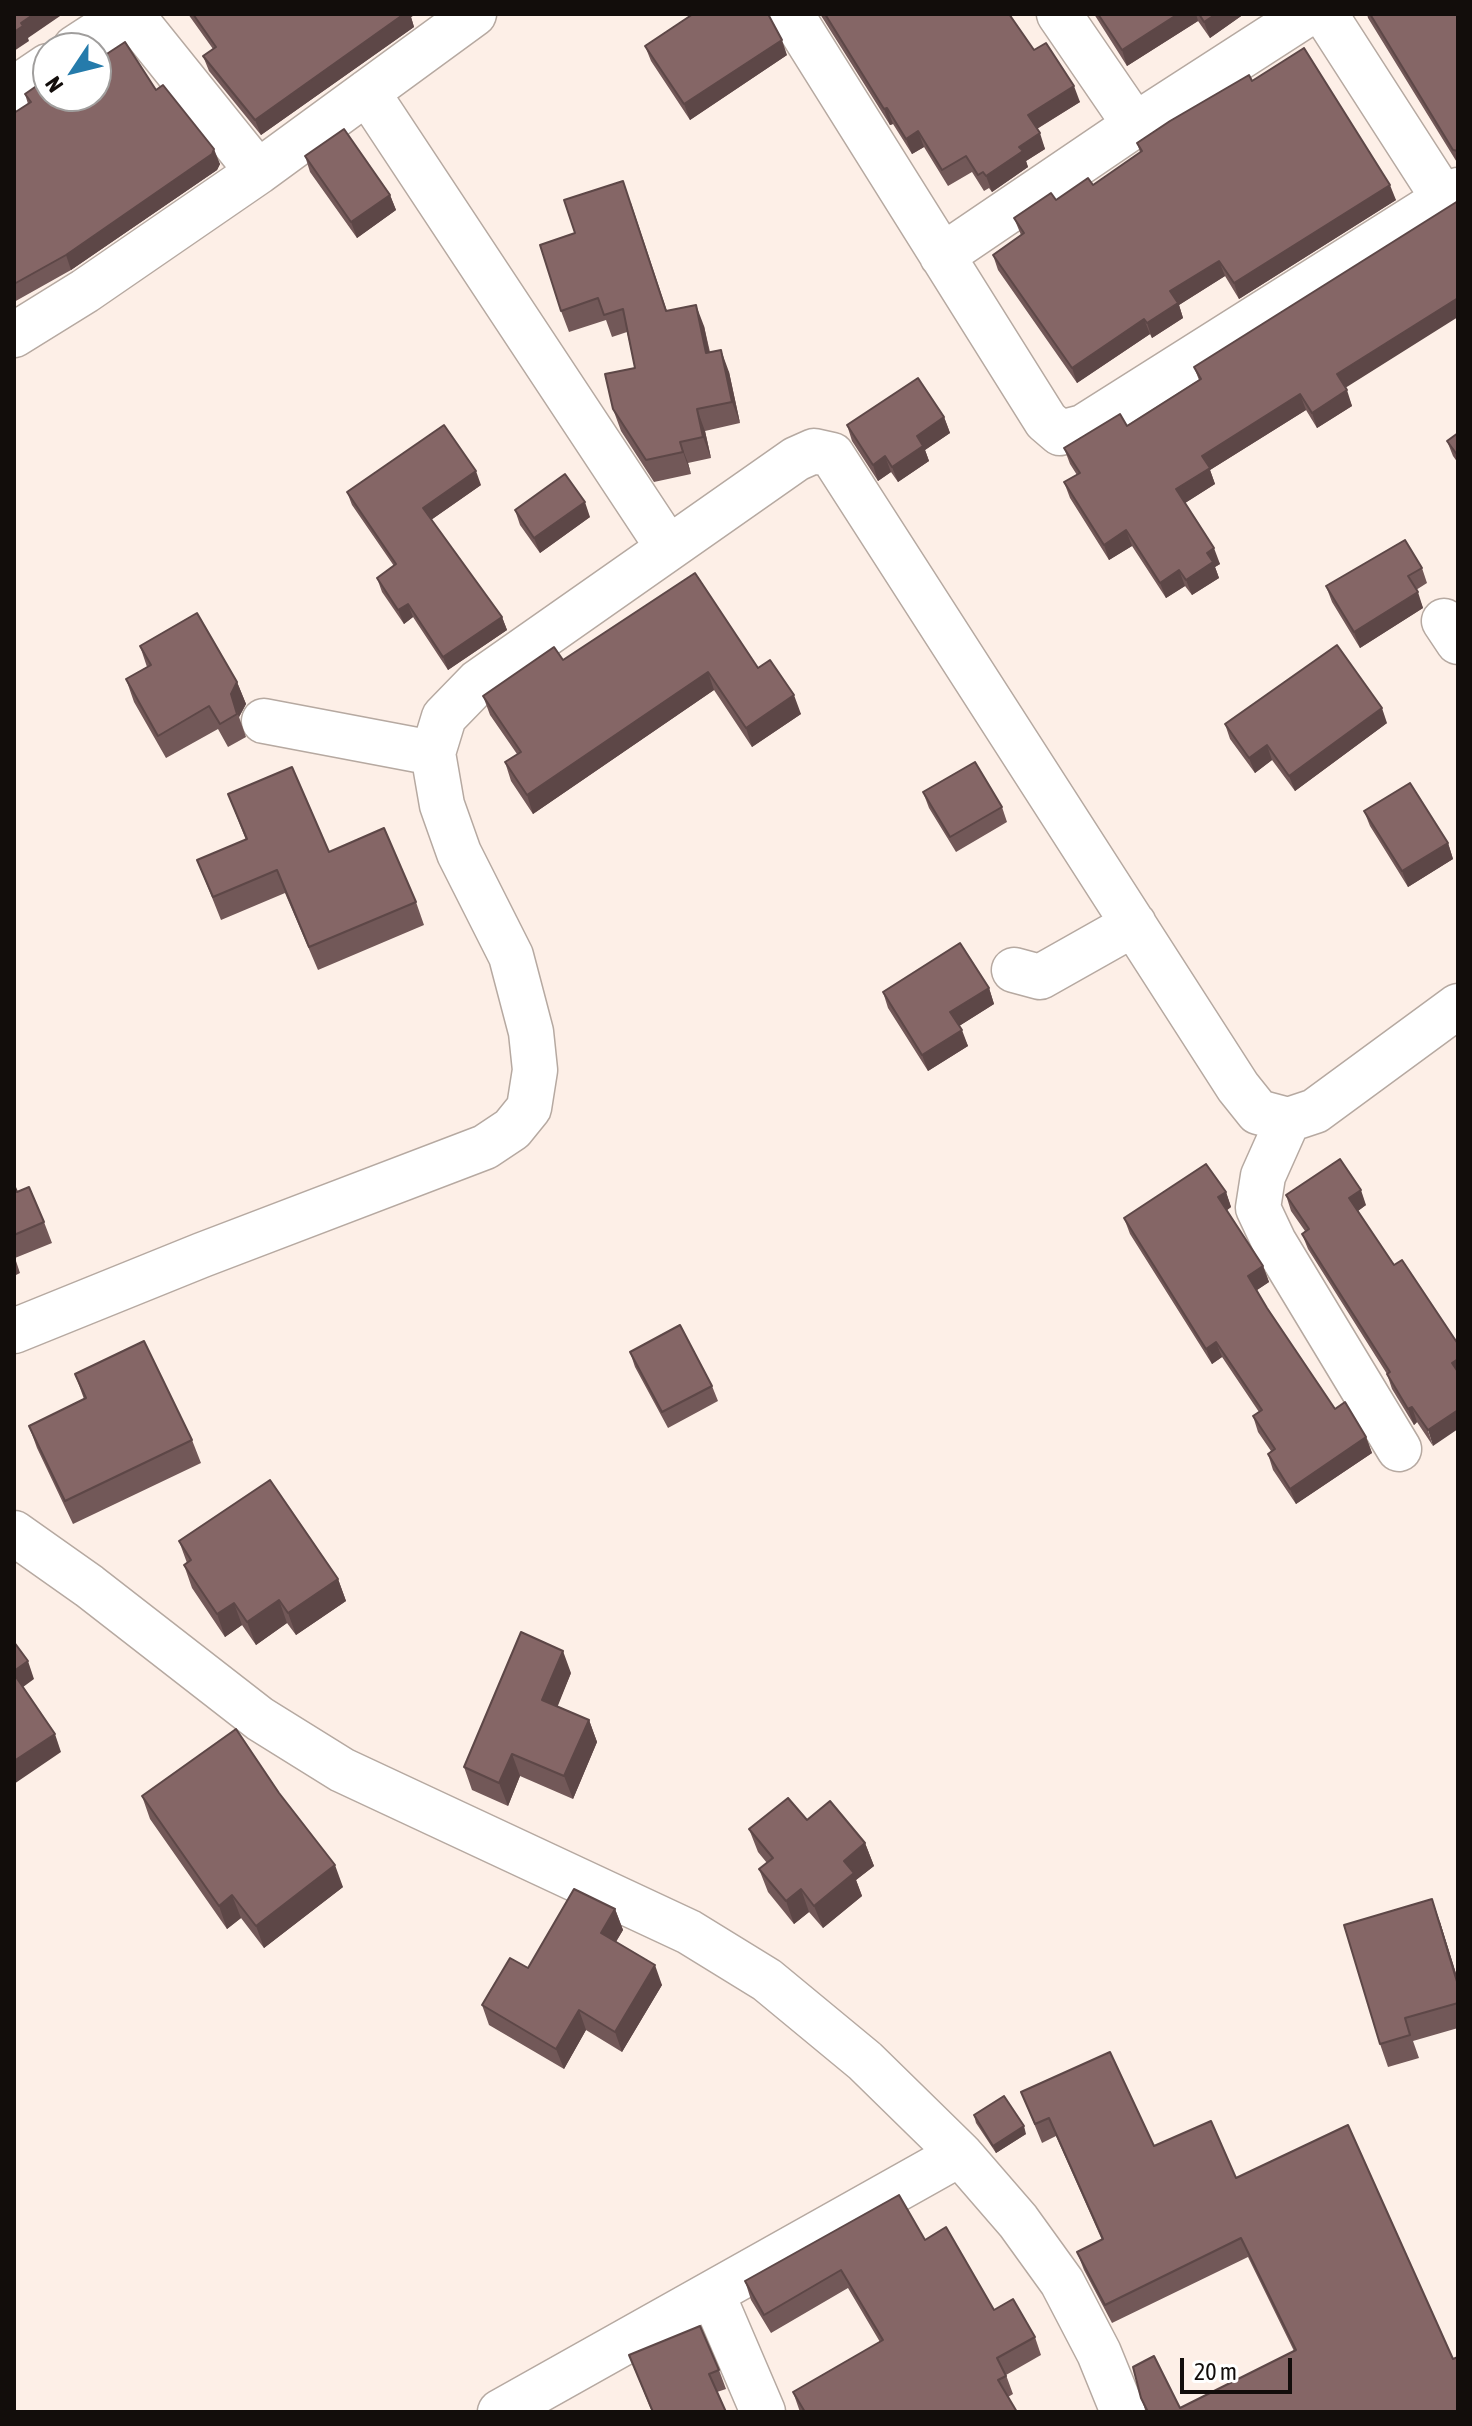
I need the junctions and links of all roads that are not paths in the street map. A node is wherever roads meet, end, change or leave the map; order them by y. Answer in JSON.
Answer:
{"nodes":[{"id":1,"x":129,"y":14,"type":"edge"},
{"id":2,"x":474,"y":14,"type":"edge"},
{"id":3,"x":791,"y":14,"type":"edge"},
{"id":4,"x":1059,"y":14,"type":"edge"},
{"id":5,"x":1307,"y":14,"type":"edge"},
{"id":6,"x":1325,"y":14,"type":"edge"},
{"id":7,"x":100,"y":32,"type":"edge"},
{"id":8,"x":32,"y":77,"type":"edge"},
{"id":9,"x":14,"y":89,"type":"edge"},
{"id":10,"x":367,"y":92,"type":"junction"},
{"id":11,"x":1135,"y":125,"type":"junction"},
{"id":12,"x":258,"y":172,"type":"junction"},
{"id":13,"x":1451,"y":195,"type":"edge"},
{"id":14,"x":942,"y":256,"type":"junction"},
{"id":15,"x":14,"y":335,"type":"edge"},
{"id":16,"x":667,"y":546,"type":"junction"},
{"id":17,"x":264,"y":721,"type":"dead end"},
{"id":18,"x":433,"y":753,"type":"junction"},
{"id":19,"x":1134,"y":924,"type":"junction"},
{"id":20,"x":1014,"y":970,"type":"dead end"},
{"id":21,"x":1458,"y":1006,"type":"edge"},
{"id":22,"x":1288,"y":1120,"type":"junction"},
{"id":23,"x":14,"y":1331,"type":"edge"},
{"id":24,"x":1399,"y":1449,"type":"dead end"},
{"id":25,"x":14,"y":1533,"type":"edge"},
{"id":26,"x":960,"y":2154,"type":"junction"},
{"id":27,"x":712,"y":2293,"type":"junction"},
{"id":28,"x":500,"y":2412,"type":"edge"},
{"id":29,"x":763,"y":2412,"type":"edge"},
{"id":30,"x":1123,"y":2412,"type":"edge"}],
"edges":[{"from":1,"to":7,"type":"street"},
{"from":1,"to":12,"type":"street"},
{"from":2,"to":10,"type":"street"},
{"from":3,"to":14,"type":"street"},
{"from":4,"to":11,"type":"street"},
{"from":5,"to":11,"type":"street"},
{"from":6,"to":13,"type":"street"},
{"from":8,"to":9,"type":"street"},
{"from":10,"to":12,"type":"street"},
{"from":10,"to":16,"type":"street"},
{"from":11,"to":14,"type":"street"},
{"from":12,"to":15,"type":"street"},
{"from":13,"to":14,"type":"street"},
{"from":16,"to":18,"type":"street"},
{"from":16,"to":19,"type":"street"},
{"from":17,"to":18,"type":"street"},
{"from":18,"to":23,"type":"street"},
{"from":19,"to":20,"type":"street"},
{"from":19,"to":22,"type":"street"},
{"from":21,"to":22,"type":"street"},
{"from":22,"to":24,"type":"street"},
{"from":25,"to":26,"type":"street"},
{"from":26,"to":27,"type":"street"},
{"from":26,"to":30,"type":"street"},
{"from":27,"to":28,"type":"street"},
{"from":27,"to":29,"type":"street"}]}
